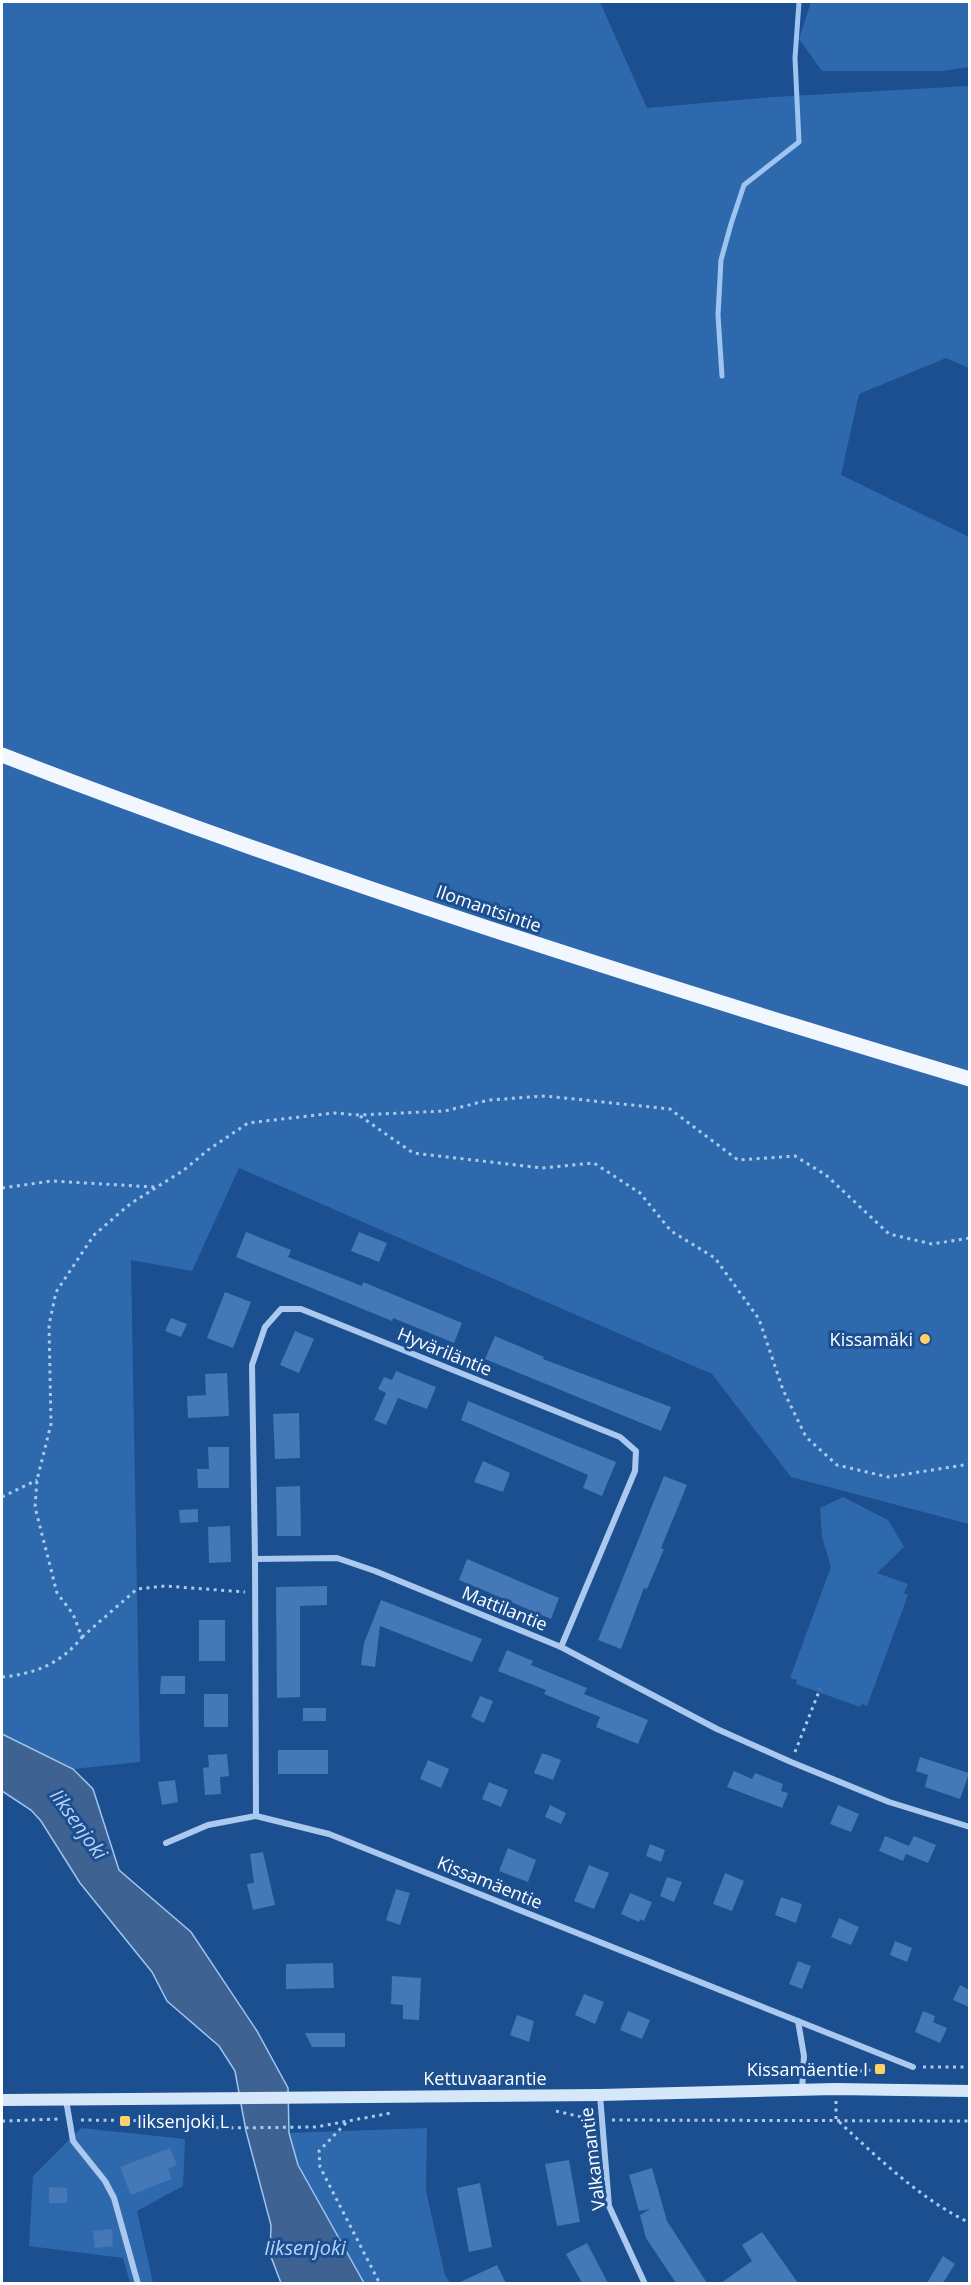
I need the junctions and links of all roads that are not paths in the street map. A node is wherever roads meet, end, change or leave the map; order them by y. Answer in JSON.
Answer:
{"nodes":[{"id":1,"x":2,"y":755,"type":"edge"},
{"id":2,"x":969,"y":1079,"type":"edge"},
{"id":3,"x":255,"y":1559,"type":"junction"},
{"id":4,"x":561,"y":1647,"type":"junction"},
{"id":5,"x":256,"y":1816,"type":"junction"},
{"id":6,"x":969,"y":1827,"type":"edge"},
{"id":7,"x":166,"y":1843,"type":"dead end"},
{"id":8,"x":798,"y":2021,"type":"junction"},
{"id":9,"x":913,"y":2067,"type":"road end"},
{"id":10,"x":802,"y":2090,"type":"junction"},
{"id":11,"x":969,"y":2091,"type":"edge"},
{"id":12,"x":600,"y":2096,"type":"junction"},
{"id":13,"x":66,"y":2099,"type":"junction"},
{"id":14,"x":2,"y":2100,"type":"edge"},
{"id":15,"x":138,"y":2283,"type":"edge"},
{"id":16,"x":645,"y":2283,"type":"edge"}],
"edges":[{"from":1,"to":2,"type":"main road","name":"Ilomantsintie"},
{"from":3,"to":4,"type":"street","name":"Mattilantie"},
{"from":3,"to":4,"type":"street","name":"Hyväriläntie"},
{"from":3,"to":5,"type":"street"},
{"from":4,"to":6,"type":"street","name":"Mattilantie"},
{"from":5,"to":7,"type":"street","name":"Kissamäentie"},
{"from":5,"to":8,"type":"street","name":"Kissamäentie"},
{"from":8,"to":9,"type":"street","name":"Kissamäentie"},
{"from":8,"to":10,"type":"street"},
{"from":10,"to":11,"type":"street","name":"Kettuvaarantie"},
{"from":10,"to":12,"type":"street","name":"Kettuvaarantie"},
{"from":12,"to":13,"type":"street","name":"Kettuvaarantie"},
{"from":12,"to":16,"type":"street","name":"Valkamantie"},
{"from":13,"to":14,"type":"street","name":"Kettuvaarantie"},
{"from":13,"to":15,"type":"street"}]}
